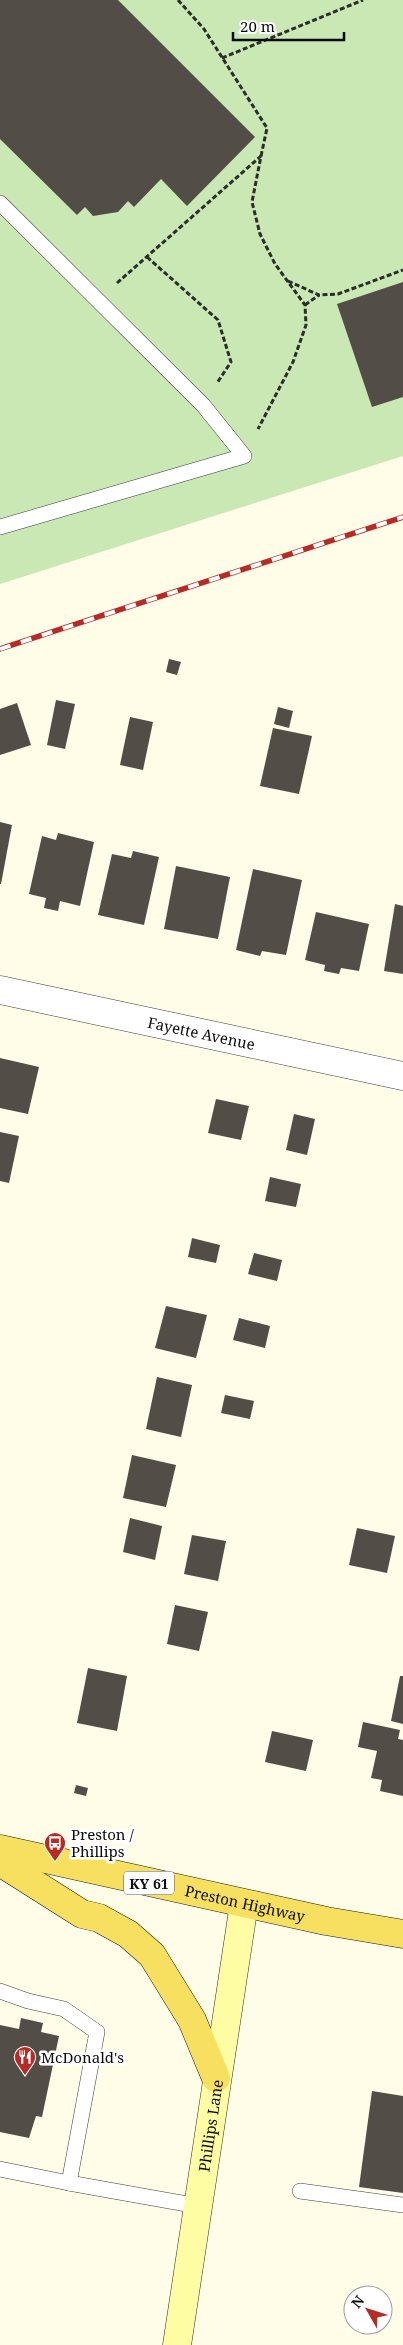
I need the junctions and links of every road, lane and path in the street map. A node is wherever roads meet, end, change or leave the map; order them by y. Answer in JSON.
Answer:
{"nodes":[{"id":1,"x":178,"y":0,"type":"edge"},
{"id":2,"x":363,"y":0,"type":"edge"},
{"id":3,"x":222,"y":58,"type":"junction"},
{"id":4,"x":261,"y":156,"type":"junction"},
{"id":5,"x":0,"y":203,"type":"edge"},
{"id":6,"x":146,"y":257,"type":"junction"},
{"id":7,"x":403,"y":270,"type":"edge"},
{"id":8,"x":286,"y":280,"type":"junction"},
{"id":9,"x":319,"y":294,"type":"junction"},
{"id":10,"x":97,"y":300,"type":"junction"},
{"id":11,"x":305,"y":305,"type":"junction"},
{"id":12,"x":203,"y":405,"type":"junction"},
{"id":13,"x":244,"y":456,"type":"junction"},
{"id":14,"x":1,"y":526,"type":"edge"},
{"id":15,"x":0,"y":990,"type":"edge"},
{"id":16,"x":403,"y":1076,"type":"edge"},
{"id":17,"x":0,"y":1850,"type":"edge"},
{"id":18,"x":0,"y":1862,"type":"edge"},
{"id":19,"x":244,"y":1904,"type":"junction"},
{"id":20,"x":403,"y":1934,"type":"edge"},
{"id":21,"x":0,"y":1991,"type":"edge"},
{"id":22,"x":216,"y":2078,"type":"junction"},
{"id":23,"x":0,"y":2169,"type":"edge"},
{"id":24,"x":69,"y":2183,"type":"junction"},
{"id":25,"x":300,"y":2191,"type":"dead end"},
{"id":26,"x":403,"y":2205,"type":"edge"},
{"id":27,"x":198,"y":2206,"type":"junction"},
{"id":28,"x":177,"y":2345,"type":"edge"}],
"edges":[{"from":1,"to":3,"type":"path"},
{"from":2,"to":3,"type":"path"},
{"from":3,"to":4,"type":"path"},
{"from":4,"to":6,"type":"path"},
{"from":4,"to":8,"type":"path"},
{"from":5,"to":10,"type":"lane"},
{"from":6,"to":10,"type":"path"},
{"from":6,"to":12,"type":"path"},
{"from":7,"to":9,"type":"path"},
{"from":8,"to":9,"type":"path"},
{"from":8,"to":11,"type":"path"},
{"from":9,"to":11,"type":"path"},
{"from":10,"to":12,"type":"lane"},
{"from":11,"to":13,"type":"path"},
{"from":12,"to":13,"type":"lane"},
{"from":13,"to":14,"type":"lane"},
{"from":15,"to":16,"type":"street","name":"Fayette Avenue"},
{"from":17,"to":19,"type":"main road","name":"Preston Highway","number":"KY 61"},
{"from":18,"to":22,"type":"main road"},
{"from":19,"to":20,"type":"main road","name":"Preston Highway","number":"KY 61"},
{"from":19,"to":22,"type":"main road","name":"Phillips Lane"},
{"from":21,"to":24,"type":"lane"},
{"from":22,"to":27,"type":"main road","name":"Phillips Lane"},
{"from":23,"to":24,"type":"lane"},
{"from":24,"to":27,"type":"lane"},
{"from":25,"to":26,"type":"lane"},
{"from":27,"to":28,"type":"main road","name":"Phillips Lane"}]}
